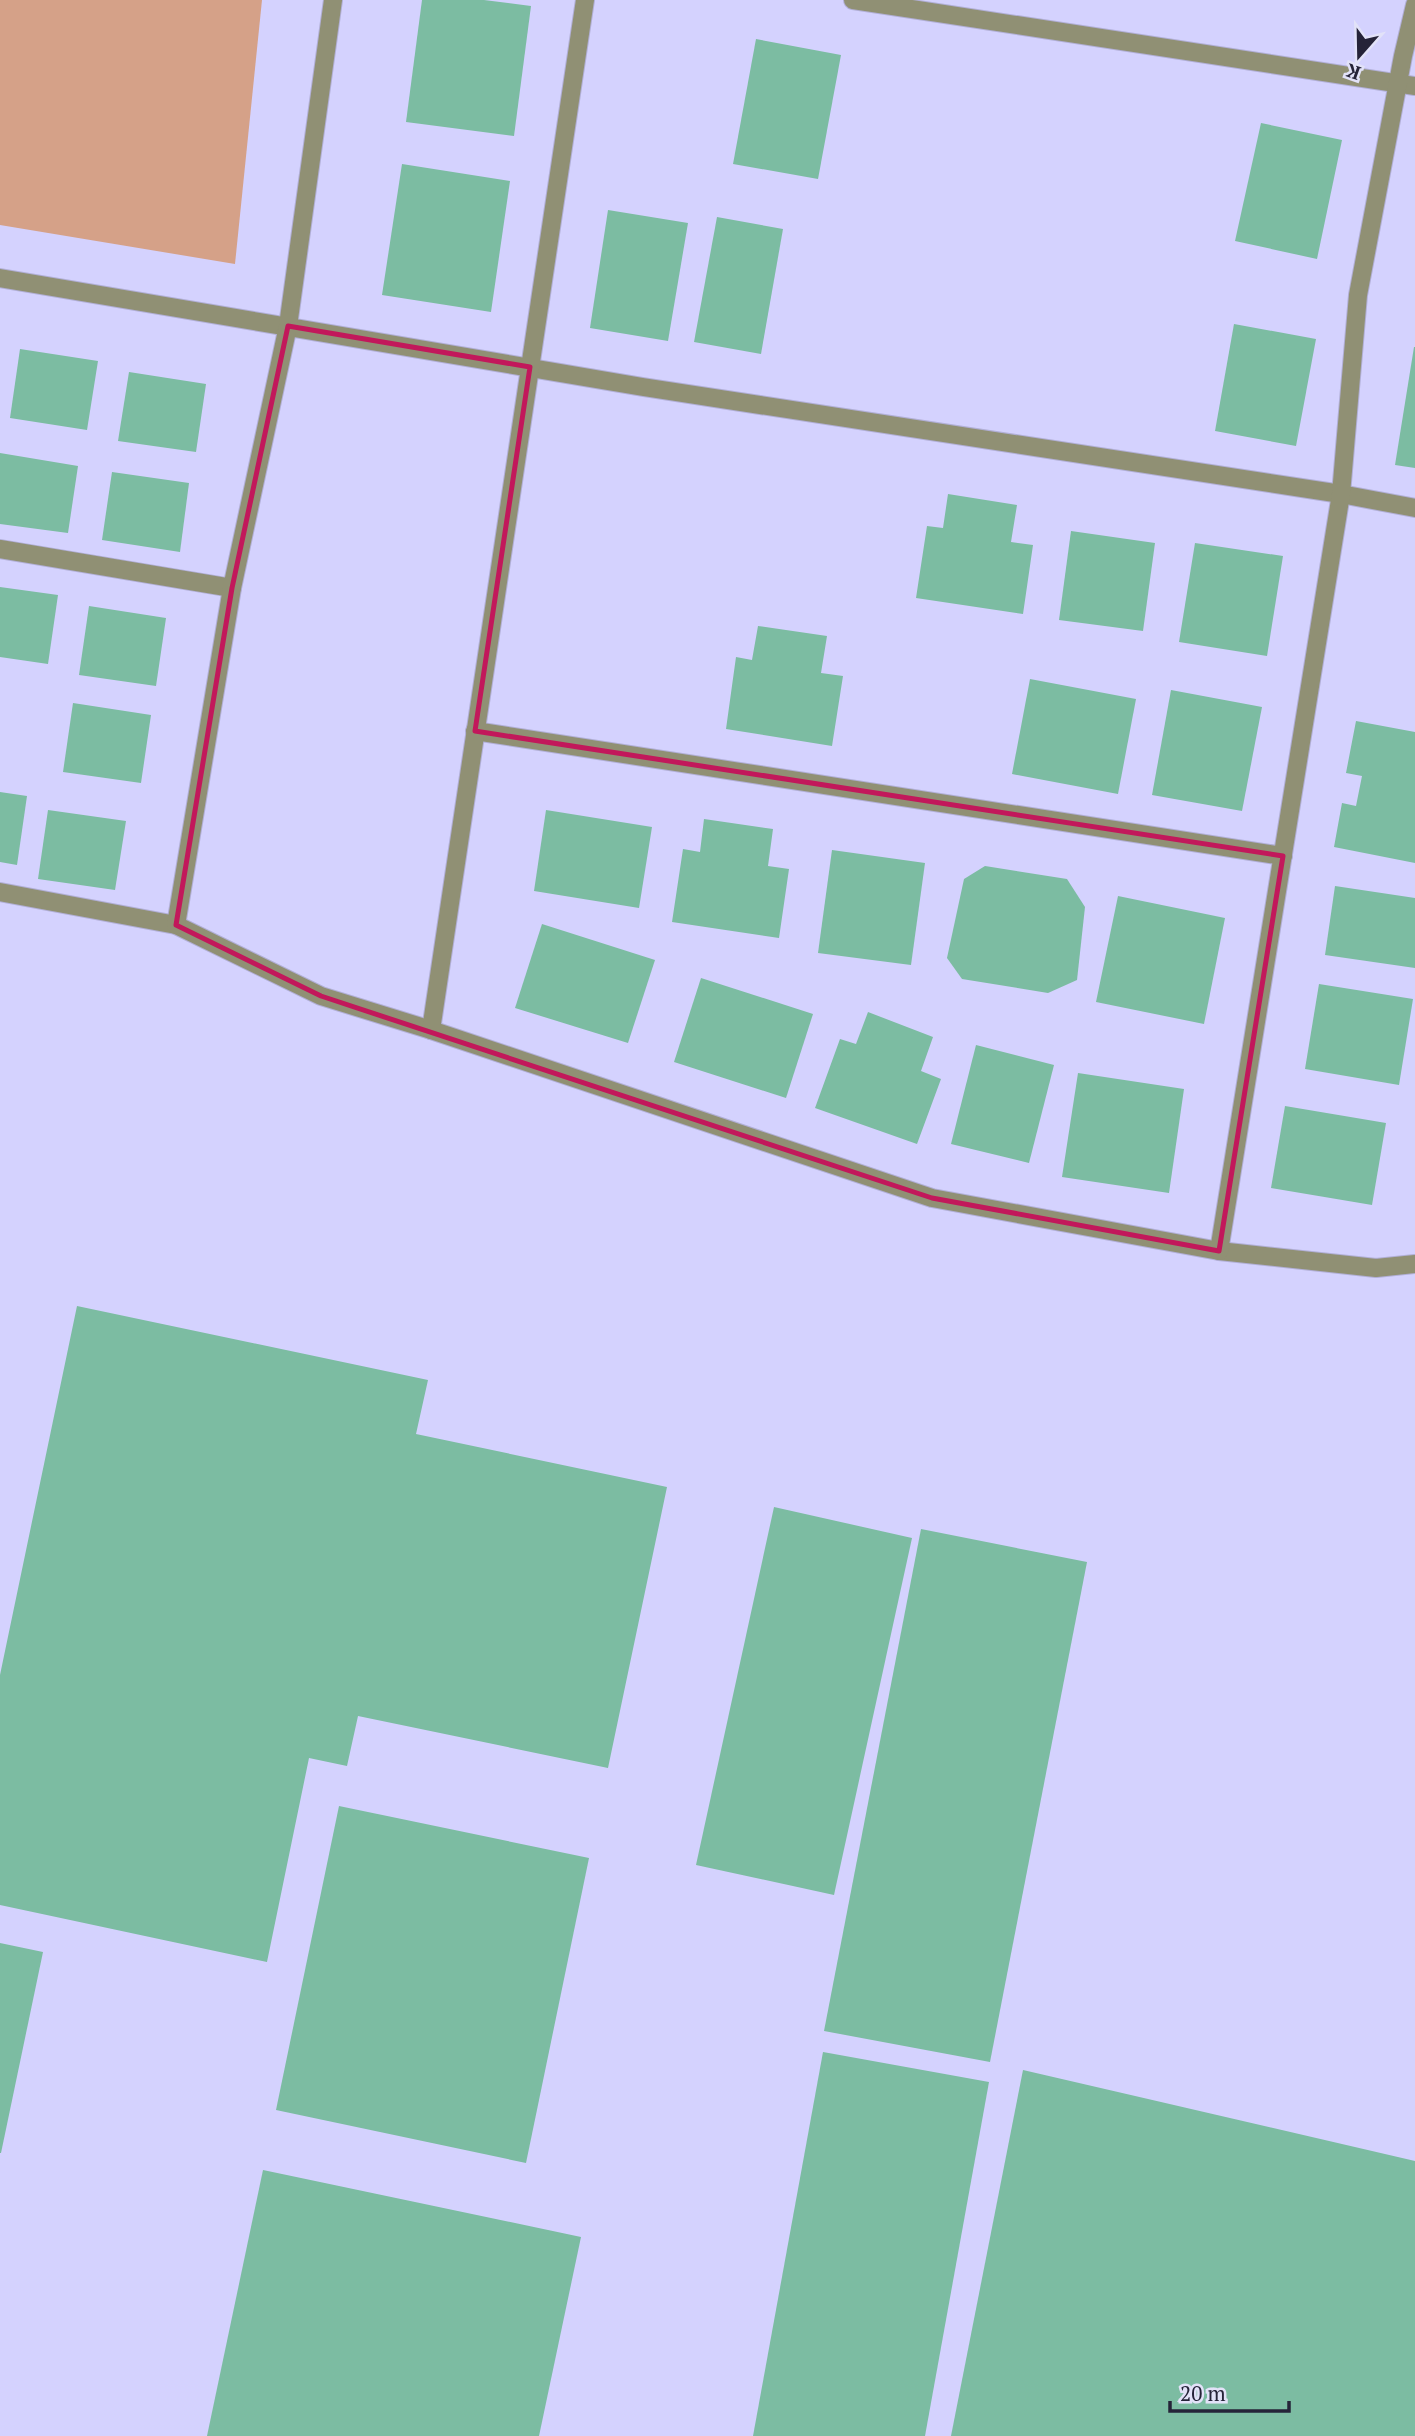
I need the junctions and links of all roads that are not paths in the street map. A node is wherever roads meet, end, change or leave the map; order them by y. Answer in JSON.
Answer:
{"nodes":[{"id":1,"x":333,"y":0,"type":"edge"},
{"id":2,"x":586,"y":0,"type":"edge"},
{"id":3,"x":853,"y":0,"type":"edge"},
{"id":4,"x":1415,"y":5,"type":"edge"},
{"id":5,"x":1407,"y":84,"type":"edge"},
{"id":6,"x":0,"y":278,"type":"edge"},
{"id":7,"x":288,"y":326,"type":"junction"},
{"id":8,"x":530,"y":367,"type":"junction"},
{"id":9,"x":1341,"y":494,"type":"junction"},
{"id":10,"x":1415,"y":508,"type":"edge"},
{"id":11,"x":0,"y":549,"type":"edge"},
{"id":12,"x":232,"y":589,"type":"junction"},
{"id":13,"x":475,"y":731,"type":"junction"},
{"id":14,"x":1283,"y":856,"type":"junction"},
{"id":15,"x":0,"y":892,"type":"edge"},
{"id":16,"x":176,"y":925,"type":"junction"},
{"id":17,"x":431,"y":1030,"type":"junction"},
{"id":18,"x":1219,"y":1251,"type":"junction"},
{"id":19,"x":1415,"y":1264,"type":"edge"}],
"edges":[{"from":1,"to":7,"type":"street"},
{"from":2,"to":8,"type":"street"},
{"from":3,"to":5,"type":"street"},
{"from":4,"to":5,"type":"street"},
{"from":5,"to":9,"type":"street"},
{"from":6,"to":7,"type":"street"},
{"from":7,"to":8,"type":"street"},
{"from":7,"to":12,"type":"street"},
{"from":8,"to":9,"type":"street"},
{"from":8,"to":13,"type":"street"},
{"from":9,"to":10,"type":"street"},
{"from":9,"to":14,"type":"street"},
{"from":11,"to":12,"type":"street"},
{"from":12,"to":16,"type":"street"},
{"from":13,"to":14,"type":"street"},
{"from":13,"to":17,"type":"street"},
{"from":14,"to":18,"type":"street"},
{"from":15,"to":16,"type":"street"},
{"from":16,"to":17,"type":"street"},
{"from":17,"to":18,"type":"street"},
{"from":18,"to":19,"type":"street"}]}
